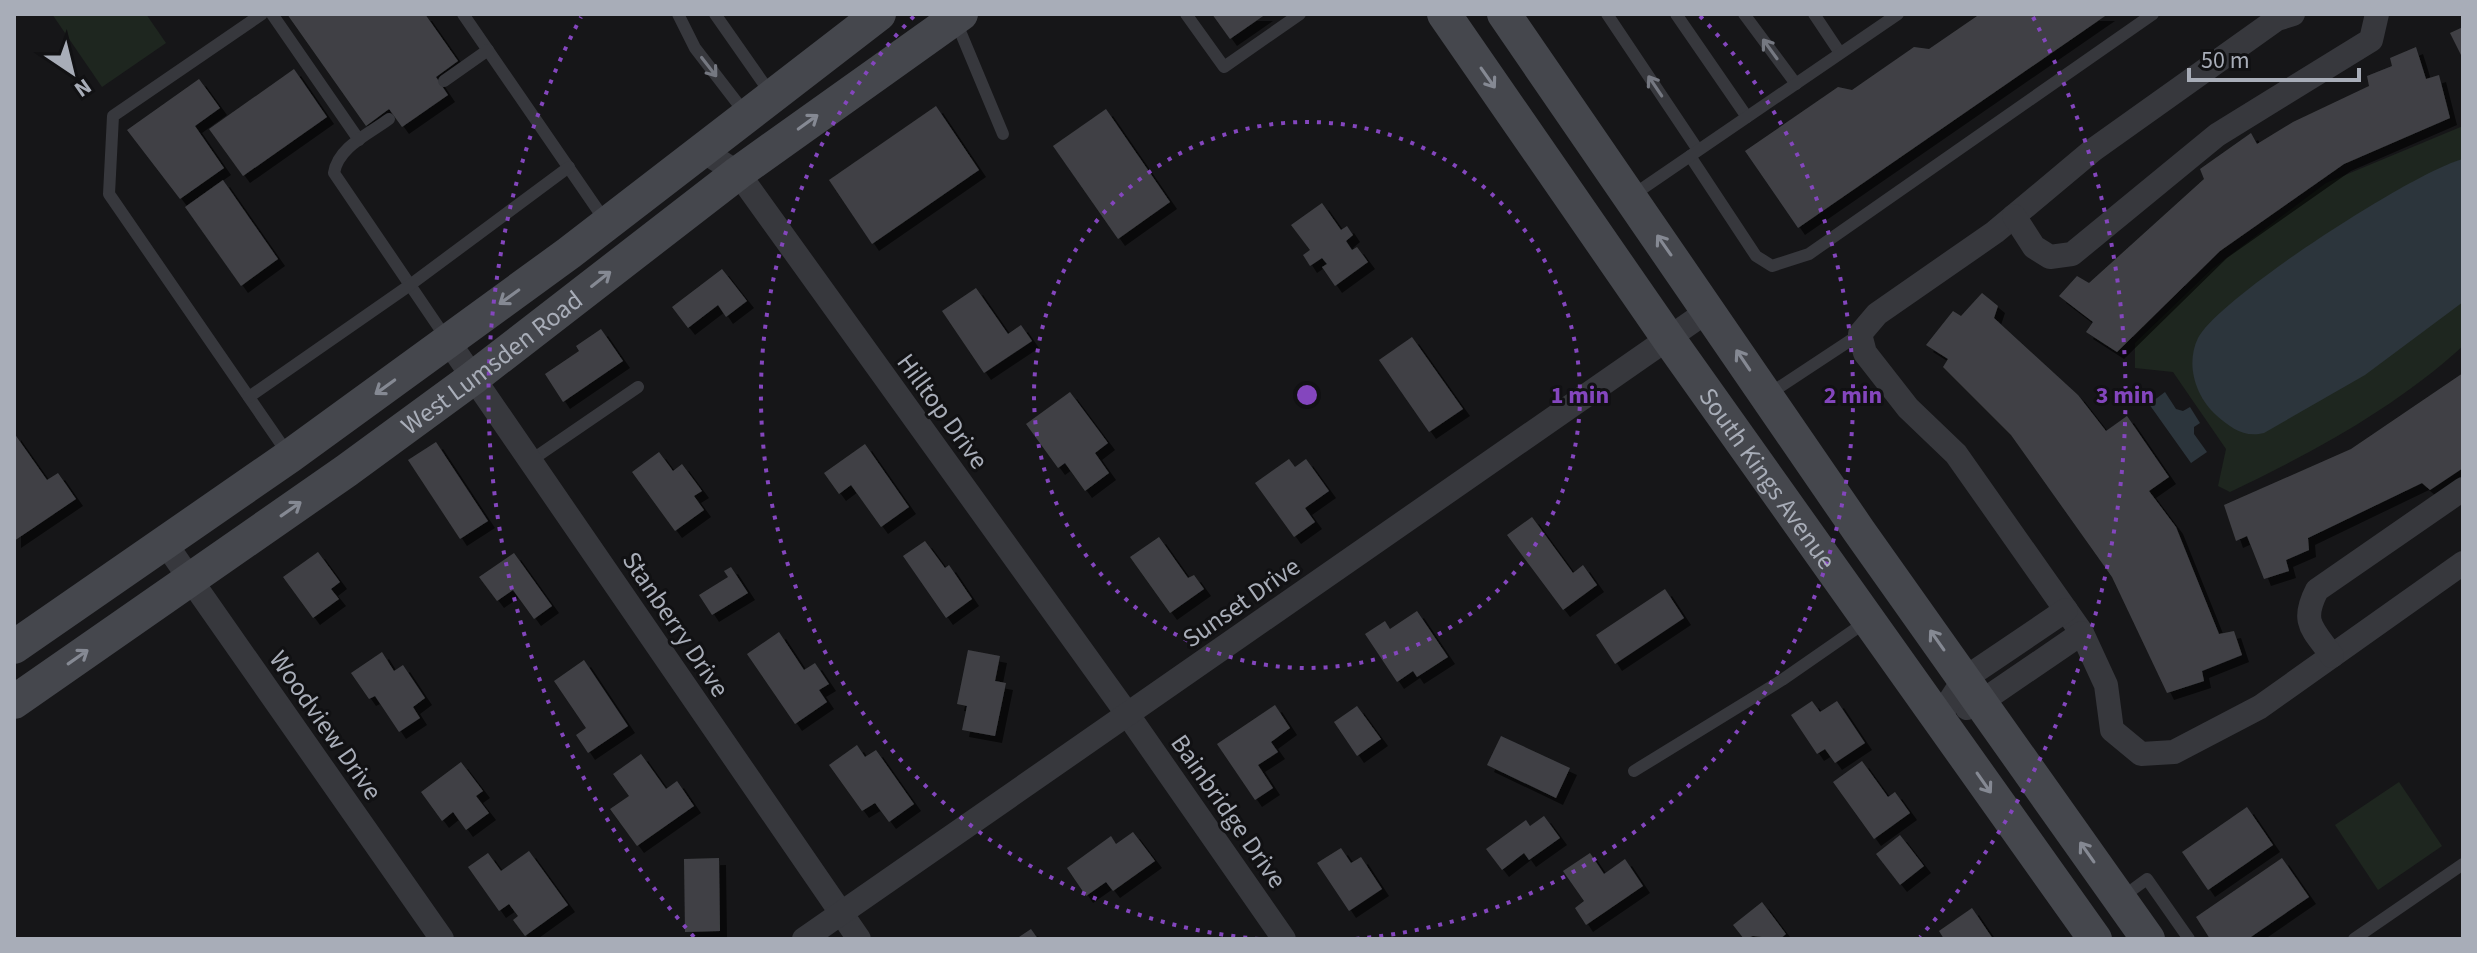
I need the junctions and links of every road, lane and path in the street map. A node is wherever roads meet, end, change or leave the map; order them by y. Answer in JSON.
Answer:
{"nodes":[{"id":1,"x":262,"y":14,"type":"edge"},
{"id":2,"x":272,"y":14,"type":"edge"},
{"id":3,"x":463,"y":14,"type":"edge"},
{"id":4,"x":678,"y":14,"type":"edge"},
{"id":5,"x":715,"y":14,"type":"edge"},
{"id":6,"x":879,"y":14,"type":"edge"},
{"id":7,"x":1186,"y":14,"type":"edge"},
{"id":8,"x":1300,"y":14,"type":"edge"},
{"id":9,"x":1444,"y":14,"type":"edge"},
{"id":10,"x":1504,"y":14,"type":"edge"},
{"id":11,"x":1607,"y":14,"type":"edge"},
{"id":12,"x":1676,"y":14,"type":"edge"},
{"id":13,"x":1744,"y":14,"type":"edge"},
{"id":14,"x":1814,"y":14,"type":"edge"},
{"id":15,"x":1898,"y":14,"type":"edge"},
{"id":16,"x":2153,"y":14,"type":"edge"},
{"id":17,"x":2293,"y":14,"type":"edge"},
{"id":18,"x":2377,"y":14,"type":"edge"},
{"id":19,"x":958,"y":16,"type":"edge"},
{"id":20,"x":1884,"y":18,"type":"edge"},
{"id":21,"x":488,"y":50,"type":"junction"},
{"id":22,"x":1840,"y":53,"type":"junction"},
{"id":23,"x":444,"y":81,"type":"dead end"},
{"id":24,"x":1796,"y":84,"type":"junction"},
{"id":25,"x":760,"y":106,"type":"junction"},
{"id":26,"x":1747,"y":117,"type":"junction"},
{"id":27,"x":389,"y":119,"type":"dead end"},
{"id":28,"x":1003,"y":134,"type":"dead end"},
{"id":29,"x":359,"y":140,"type":"junction"},
{"id":30,"x":703,"y":151,"type":"junction"},
{"id":31,"x":1694,"y":153,"type":"junction"},
{"id":32,"x":569,"y":167,"type":"junction"},
{"id":33,"x":738,"y":173,"type":"junction"},
{"id":34,"x":1631,"y":197,"type":"junction"},
{"id":35,"x":2014,"y":216,"type":"junction"},
{"id":36,"x":608,"y":224,"type":"junction"},
{"id":37,"x":410,"y":285,"type":"junction"},
{"id":38,"x":1709,"y":310,"type":"junction"},
{"id":39,"x":1860,"y":334,"type":"junction"},
{"id":40,"x":1668,"y":338,"type":"junction"},
{"id":41,"x":448,"y":341,"type":"junction"},
{"id":42,"x":473,"y":378,"type":"junction"},
{"id":43,"x":638,"y":387,"type":"dead end"},
{"id":44,"x":1767,"y":395,"type":"junction"},
{"id":45,"x":249,"y":397,"type":"junction"},
{"id":46,"x":290,"y":456,"type":"junction"},
{"id":47,"x":530,"y":461,"type":"junction"},
{"id":48,"x":2463,"y":489,"type":"edge"},
{"id":49,"x":165,"y":543,"type":"junction"},
{"id":50,"x":2463,"y":563,"type":"edge"},
{"id":51,"x":190,"y":579,"type":"junction"},
{"id":52,"x":2066,"y":610,"type":"junction"},
{"id":53,"x":1867,"y":621,"type":"junction"},
{"id":54,"x":2082,"y":633,"type":"junction"},
{"id":55,"x":14,"y":647,"type":"edge"},
{"id":56,"x":2332,"y":656,"type":"junction"},
{"id":57,"x":1972,"y":690,"type":"junction"},
{"id":58,"x":14,"y":702,"type":"edge"},
{"id":59,"x":1128,"y":715,"type":"junction"},
{"id":60,"x":1938,"y":719,"type":"junction"},
{"id":61,"x":1634,"y":771,"type":"dead end"},
{"id":62,"x":2463,"y":864,"type":"edge"},
{"id":63,"x":2120,"y":899,"type":"junction"},
{"id":64,"x":841,"y":914,"type":"junction"},
{"id":65,"x":442,"y":939,"type":"edge"},
{"id":66,"x":804,"y":939,"type":"edge"},
{"id":67,"x":859,"y":939,"type":"edge"},
{"id":68,"x":1284,"y":939,"type":"edge"},
{"id":69,"x":2095,"y":939,"type":"edge"},
{"id":70,"x":2148,"y":939,"type":"edge"},
{"id":71,"x":2189,"y":939,"type":"edge"},
{"id":72,"x":2354,"y":939,"type":"edge"}],
"edges":[{"from":1,"to":45,"type":"lane"},
{"from":2,"to":29,"type":"lane"},
{"from":3,"to":21,"type":"lane"},
{"from":4,"to":25,"type":"lane","one_way":true},
{"from":5,"to":25,"type":"lane"},
{"from":6,"to":25,"type":"main road","name":"West Lumsden Road"},
{"from":7,"to":8,"type":"lane"},
{"from":9,"to":40,"type":"main road","name":"South Kings Avenue","one_way":true},
{"from":10,"to":34,"type":"main road","name":"South Kings Avenue"},
{"from":31,"to":11,"type":"lane","one_way":true},
{"from":12,"to":26,"type":"lane"},
{"from":24,"to":13,"type":"lane","one_way":true},
{"from":14,"to":22,"type":"lane"},
{"from":15,"to":20,"type":"lane"},
{"from":16,"to":31,"type":"lane"},
{"from":17,"to":35,"type":"street"},
{"from":18,"to":35,"type":"street"},
{"from":19,"to":28,"type":"lane"},
{"from":33,"to":19,"type":"main road","name":"West Lumsden Road","one_way":true},
{"from":20,"to":22,"type":"lane"},
{"from":21,"to":23,"type":"lane"},
{"from":21,"to":32,"type":"lane"},
{"from":22,"to":24,"type":"lane"},
{"from":24,"to":26,"type":"lane"},
{"from":25,"to":30,"type":"main road","name":"West Lumsden Road"},
{"from":26,"to":31,"type":"lane"},
{"from":27,"to":29,"type":"lane"},
{"from":29,"to":37,"type":"lane"},
{"from":30,"to":33,"type":"street","name":"Hilltop Drive"},
{"from":30,"to":36,"type":"main road","name":"West Lumsden Road"},
{"from":31,"to":34,"type":"lane"},
{"from":32,"to":36,"type":"lane"},
{"from":32,"to":37,"type":"lane"},
{"from":42,"to":33,"type":"main road","name":"West Lumsden Road","one_way":true},
{"from":33,"to":59,"type":"street","name":"Hilltop Drive"},
{"from":38,"to":34,"type":"main road","name":"South Kings Avenue","one_way":true},
{"from":35,"to":39,"type":"street"},
{"from":36,"to":41,"type":"main road","name":"West Lumsden Road","one_way":true},
{"from":37,"to":41,"type":"lane"},
{"from":37,"to":45,"type":"lane"},
{"from":38,"to":40,"type":"street","name":"Sunset Drive"},
{"from":44,"to":38,"type":"main road","name":"South Kings Avenue","one_way":true},
{"from":39,"to":44,"type":"lane"},
{"from":39,"to":52,"type":"street"},
{"from":40,"to":53,"type":"main road","name":"South Kings Avenue"},
{"from":40,"to":59,"type":"street","name":"Sunset Drive"},
{"from":41,"to":42,"type":"street","name":"Stanberry Drive"},
{"from":41,"to":46,"type":"main road","name":"West Lumsden Road","one_way":true},
{"from":42,"to":47,"type":"street","name":"Stanberry Drive"},
{"from":51,"to":42,"type":"main road","name":"West Lumsden Road","one_way":true},
{"from":43,"to":47,"type":"lane"},
{"from":57,"to":44,"type":"main road","name":"South Kings Avenue","one_way":true},
{"from":45,"to":46,"type":"lane"},
{"from":46,"to":49,"type":"main road","name":"West Lumsden Road"},
{"from":47,"to":64,"type":"street","name":"Stanberry Drive"},
{"from":48,"to":56,"type":"street"},
{"from":49,"to":51,"type":"street","name":"Woodview Drive"},
{"from":49,"to":55,"type":"main road","name":"West Lumsden Road"},
{"from":50,"to":56,"type":"street"},
{"from":58,"to":51,"type":"main road","name":"West Lumsden Road","one_way":true},
{"from":51,"to":65,"type":"street","name":"Woodview Drive"},
{"from":52,"to":54,"type":"street"},
{"from":52,"to":57,"type":"street"},
{"from":53,"to":60,"type":"main road","name":"South Kings Avenue"},
{"from":53,"to":61,"type":"lane"},
{"from":54,"to":56,"type":"street"},
{"from":54,"to":57,"type":"street"},
{"from":57,"to":60,"type":"street"},
{"from":63,"to":57,"type":"main road","name":"South Kings Avenue","one_way":true},
{"from":59,"to":64,"type":"street","name":"Sunset Drive"},
{"from":59,"to":68,"type":"street","name":"Bainbridge Drive"},
{"from":60,"to":69,"type":"main road","name":"South Kings Avenue","one_way":true},
{"from":62,"to":72,"type":"lane"},
{"from":63,"to":70,"type":"main road","name":"South Kings Avenue"},
{"from":63,"to":71,"type":"lane"},
{"from":64,"to":66,"type":"street","name":"Sunset Drive"},
{"from":64,"to":67,"type":"street","name":"Stanberry Drive"}]}
